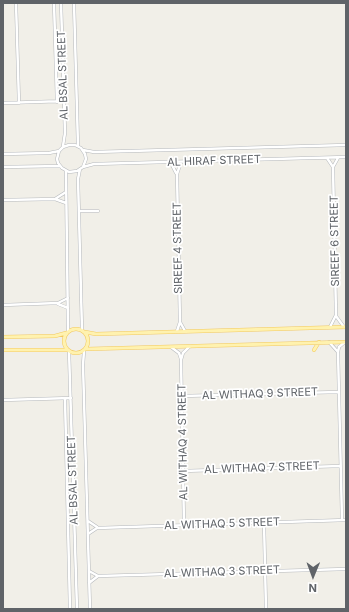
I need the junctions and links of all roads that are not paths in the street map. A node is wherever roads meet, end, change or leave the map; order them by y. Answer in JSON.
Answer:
{"nodes":[{"id":1,"x":16,"y":3,"type":"edge"},
{"id":2,"x":54,"y":3,"type":"edge"},
{"id":3,"x":61,"y":3,"type":"edge"},
{"id":4,"x":74,"y":3,"type":"edge"},
{"id":5,"x":64,"y":101,"type":"junction"},
{"id":6,"x":57,"y":102,"type":"junction"},
{"id":7,"x":3,"y":103,"type":"edge"},
{"id":8,"x":19,"y":103,"type":"junction"},
{"id":9,"x":346,"y":145,"type":"edge"},
{"id":10,"x":78,"y":146,"type":"junction"},
{"id":11,"x":63,"y":147,"type":"junction"},
{"id":12,"x":83,"y":150,"type":"junction"},
{"id":13,"x":59,"y":151,"type":"junction"},
{"id":14,"x":3,"y":154,"type":"edge"},
{"id":15,"x":346,"y":157,"type":"edge"},
{"id":16,"x":327,"y":158,"type":"junction"},
{"id":17,"x":339,"y":158,"type":"junction"},
{"id":18,"x":182,"y":162,"type":"junction"},
{"id":19,"x":171,"y":163,"type":"junction"},
{"id":20,"x":60,"y":166,"type":"junction"},
{"id":21,"x":3,"y":167,"type":"edge"},
{"id":22,"x":81,"y":168,"type":"junction"},
{"id":23,"x":333,"y":168,"type":"junction"},
{"id":24,"x":66,"y":171,"type":"junction"},
{"id":25,"x":176,"y":174,"type":"junction"},
{"id":26,"x":66,"y":192,"type":"junction"},
{"id":27,"x":55,"y":199,"type":"junction"},
{"id":28,"x":3,"y":200,"type":"edge"},
{"id":29,"x":66,"y":203,"type":"junction"},
{"id":30,"x":79,"y":211,"type":"junction"},
{"id":31,"x":98,"y":211,"type":"dead end"},
{"id":32,"x":68,"y":298,"type":"junction"},
{"id":33,"x":58,"y":304,"type":"junction"},
{"id":34,"x":3,"y":305,"type":"edge"},
{"id":35,"x":69,"y":308,"type":"junction"},
{"id":36,"x":336,"y":315,"type":"junction"},
{"id":37,"x":180,"y":322,"type":"junction"},
{"id":38,"x":345,"y":327,"type":"edge"},
{"id":39,"x":330,"y":328,"type":"junction"},
{"id":40,"x":84,"y":331,"type":"junction"},
{"id":41,"x":177,"y":331,"type":"junction"},
{"id":42,"x":185,"y":331,"type":"junction"},
{"id":43,"x":67,"y":332,"type":"junction"},
{"id":44,"x":3,"y":337,"type":"edge"},
{"id":45,"x":319,"y":342,"type":"junction"},
{"id":46,"x":329,"y":342,"type":"junction"},
{"id":47,"x":346,"y":342,"type":"edge"},
{"id":48,"x":170,"y":346,"type":"junction"},
{"id":49,"x":190,"y":346,"type":"junction"},
{"id":50,"x":3,"y":350,"type":"edge"},
{"id":51,"x":85,"y":350,"type":"junction"},
{"id":52,"x":314,"y":350,"type":"dead end"},
{"id":53,"x":68,"y":351,"type":"junction"},
{"id":54,"x":338,"y":352,"type":"junction"},
{"id":55,"x":181,"y":360,"type":"junction"},
{"id":56,"x":338,"y":392,"type":"junction"},
{"id":57,"x":182,"y":396,"type":"junction"},
{"id":58,"x":65,"y":398,"type":"junction"},
{"id":59,"x":71,"y":398,"type":"junction"},
{"id":60,"x":3,"y":400,"type":"edge"},
{"id":61,"x":340,"y":466,"type":"junction"},
{"id":62,"x":183,"y":471,"type":"junction"},
{"id":63,"x":342,"y":520,"type":"junction"},
{"id":64,"x":346,"y":520,"type":"edge"},
{"id":65,"x":88,"y":521,"type":"junction"},
{"id":66,"x":264,"y":522,"type":"junction"},
{"id":67,"x":184,"y":525,"type":"junction"},
{"id":68,"x":97,"y":528,"type":"junction"},
{"id":69,"x":88,"y":534,"type":"junction"},
{"id":70,"x":346,"y":569,"type":"edge"},
{"id":71,"x":89,"y":571,"type":"junction"},
{"id":72,"x":265,"y":571,"type":"junction"},
{"id":73,"x":98,"y":576,"type":"junction"},
{"id":74,"x":89,"y":583,"type":"junction"},
{"id":75,"x":70,"y":609,"type":"edge"},
{"id":76,"x":77,"y":609,"type":"edge"},
{"id":77,"x":90,"y":609,"type":"edge"},
{"id":78,"x":266,"y":609,"type":"edge"}],
"edges":[{"from":1,"to":8,"type":"street"},
{"from":2,"to":6,"type":"street"},
{"from":3,"to":5,"type":"street","name":"AL BSAL STREET"},
{"from":4,"to":10,"type":"street","name":"AL BSAL STREET"},
{"from":5,"to":6,"type":"street"},
{"from":5,"to":11,"type":"street","name":"AL BSAL STREET"},
{"from":6,"to":8,"type":"street"},
{"from":7,"to":8,"type":"street"},
{"from":9,"to":12,"type":"street","name":"AL HIRAF STREET"},
{"from":10,"to":11,"type":"street"},
{"from":10,"to":12,"type":"street"},
{"from":11,"to":13,"type":"street"},
{"from":12,"to":22,"type":"street"},
{"from":13,"to":14,"type":"street"},
{"from":13,"to":20,"type":"street"},
{"from":15,"to":17,"type":"street","name":"AL HIRAF STREET"},
{"from":16,"to":17,"type":"street","name":"AL HIRAF STREET"},
{"from":16,"to":18,"type":"street","name":"AL HIRAF STREET"},
{"from":16,"to":23,"type":"street","name":"SIREEF 6 STREET"},
{"from":17,"to":23,"type":"street"},
{"from":18,"to":19,"type":"street","name":"AL HIRAF STREET"},
{"from":18,"to":25,"type":"street","name":"SIREEF 4 STREET"},
{"from":19,"to":22,"type":"street","name":"AL HIRAF STREET"},
{"from":19,"to":25,"type":"street","name":"SIREEF 4 STREET"},
{"from":20,"to":21,"type":"street"},
{"from":20,"to":24,"type":"street"},
{"from":22,"to":24,"type":"street"},
{"from":22,"to":30,"type":"street"},
{"from":23,"to":36,"type":"street","name":"SIREEF 6 STREET"},
{"from":24,"to":26,"type":"street"},
{"from":25,"to":37,"type":"street","name":"SIREEF 4 STREET"},
{"from":26,"to":27,"type":"street"},
{"from":26,"to":29,"type":"street"},
{"from":27,"to":28,"type":"street"},
{"from":27,"to":29,"type":"street"},
{"from":29,"to":32,"type":"street"},
{"from":30,"to":31,"type":"street"},
{"from":30,"to":40,"type":"street"},
{"from":32,"to":33,"type":"street"},
{"from":32,"to":35,"type":"street"},
{"from":33,"to":34,"type":"street"},
{"from":33,"to":35,"type":"street"},
{"from":35,"to":43,"type":"street"},
{"from":36,"to":38,"type":"street"},
{"from":36,"to":39,"type":"street","name":"SIREEF 6 STREET"},
{"from":37,"to":41,"type":"street","name":"SIREEF 4 STREET"},
{"from":37,"to":42,"type":"street","name":"SIREEF 4 STREET"},
{"from":38,"to":39,"type":"main road"},
{"from":39,"to":42,"type":"main road"},
{"from":40,"to":41,"type":"main road"},
{"from":40,"to":43,"type":"main road"},
{"from":40,"to":51,"type":"main road"},
{"from":41,"to":42,"type":"main road"},
{"from":43,"to":44,"type":"main road"},
{"from":43,"to":53,"type":"main road"},
{"from":45,"to":46,"type":"main road"},
{"from":45,"to":49,"type":"main road"},
{"from":45,"to":52,"type":"main road"},
{"from":46,"to":47,"type":"main road"},
{"from":46,"to":54,"type":"street"},
{"from":47,"to":54,"type":"street"},
{"from":48,"to":49,"type":"main road"},
{"from":48,"to":51,"type":"main road"},
{"from":48,"to":55,"type":"street"},
{"from":49,"to":55,"type":"street"},
{"from":50,"to":53,"type":"main road"},
{"from":51,"to":53,"type":"main road"},
{"from":51,"to":65,"type":"street","name":"AL BSAL STREET"},
{"from":53,"to":59,"type":"street","name":"AL BSAL STREET"},
{"from":54,"to":56,"type":"street"},
{"from":55,"to":57,"type":"street","name":"AL WITHAQ 4 STREET"},
{"from":56,"to":57,"type":"street","name":"AL WITHAQ 9 STREET"},
{"from":56,"to":61,"type":"street"},
{"from":57,"to":62,"type":"street","name":"AL WITHAQ 4 STREET"},
{"from":58,"to":59,"type":"street"},
{"from":58,"to":60,"type":"street"},
{"from":58,"to":75,"type":"street"},
{"from":59,"to":76,"type":"street","name":"AL BSAL STREET"},
{"from":61,"to":62,"type":"street","name":"AL WITHAQ 7 STREET"},
{"from":61,"to":63,"type":"street"},
{"from":62,"to":67,"type":"street","name":"AL WITHAQ 4 STREET"},
{"from":63,"to":64,"type":"street","name":"AL WITHAQ 5 STREET"},
{"from":63,"to":66,"type":"street","name":"AL WITHAQ 5 STREET"},
{"from":65,"to":68,"type":"street"},
{"from":65,"to":69,"type":"street","name":"AL BSAL STREET"},
{"from":66,"to":67,"type":"street","name":"AL WITHAQ 5 STREET"},
{"from":66,"to":72,"type":"street"},
{"from":67,"to":68,"type":"street","name":"AL WITHAQ 5 STREET"},
{"from":68,"to":69,"type":"street"},
{"from":69,"to":71,"type":"street","name":"AL BSAL STREET"},
{"from":70,"to":72,"type":"street","name":"AL WITHAQ 3 STREET"},
{"from":71,"to":73,"type":"street"},
{"from":71,"to":74,"type":"street","name":"AL BSAL STREET"},
{"from":72,"to":73,"type":"street","name":"AL WITHAQ 3 STREET"},
{"from":72,"to":78,"type":"street"},
{"from":73,"to":74,"type":"street"},
{"from":74,"to":77,"type":"street","name":"AL BSAL STREET"}]}
